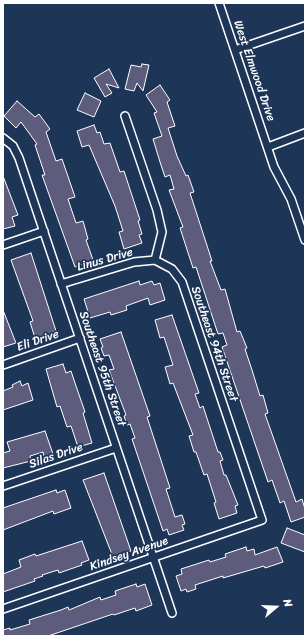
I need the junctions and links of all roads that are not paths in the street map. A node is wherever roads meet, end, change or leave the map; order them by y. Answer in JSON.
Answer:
{"nodes":[{"id":1,"x":219,"y":3,"type":"edge"},
{"id":2,"x":305,"y":26,"type":"edge"},
{"id":3,"x":235,"y":50,"type":"junction"},
{"id":4,"x":125,"y":116,"type":"dead end"},
{"id":5,"x":305,"y":133,"type":"edge"},
{"id":6,"x":3,"y":138,"type":"edge"},
{"id":7,"x":268,"y":147,"type":"junction"},
{"id":8,"x":44,"y":232,"type":"junction"},
{"id":9,"x":305,"y":240,"type":"edge"},
{"id":10,"x":3,"y":245,"type":"edge"},
{"id":11,"x":155,"y":260,"type":"junction"},
{"id":12,"x":61,"y":284,"type":"junction"},
{"id":13,"x":80,"y":338,"type":"junction"},
{"id":14,"x":3,"y":365,"type":"edge"},
{"id":15,"x":116,"y":448,"type":"junction"},
{"id":16,"x":3,"y":486,"type":"edge"},
{"id":17,"x":262,"y":520,"type":"joint"},
{"id":18,"x":153,"y":558,"type":"junction"},
{"id":19,"x":3,"y":609,"type":"edge"},
{"id":20,"x":172,"y":613,"type":"dead end"}],
"edges":[{"from":1,"to":3,"type":"street","name":"West Elmwood Drive"},
{"from":2,"to":3,"type":"street"},
{"from":3,"to":7,"type":"street","name":"West Elmwood Drive"},
{"from":4,"to":11,"type":"street"},
{"from":5,"to":7,"type":"street"},
{"from":6,"to":8,"type":"street","name":"Southeast 95th Street"},
{"from":7,"to":9,"type":"street","name":"West Elmwood Drive"},
{"from":8,"to":10,"type":"street"},
{"from":8,"to":12,"type":"street","name":"Southeast 95th Street"},
{"from":11,"to":12,"type":"street","name":"Linus Drive"},
{"from":11,"to":17,"type":"street","name":"Southeast 94th Street"},
{"from":12,"to":13,"type":"street","name":"Southeast 95th Street"},
{"from":13,"to":14,"type":"street","name":"Eli Drive"},
{"from":13,"to":15,"type":"street","name":"Southeast 95th Street"},
{"from":15,"to":16,"type":"street","name":"Silas Drive"},
{"from":15,"to":18,"type":"street","name":"Southeast 95th Street"},
{"from":17,"to":18,"type":"street","name":"Kindsey Avenue"},
{"from":18,"to":19,"type":"street","name":"Kindsey Avenue"},
{"from":18,"to":20,"type":"street","name":"Southeast 95th Street"}]}
